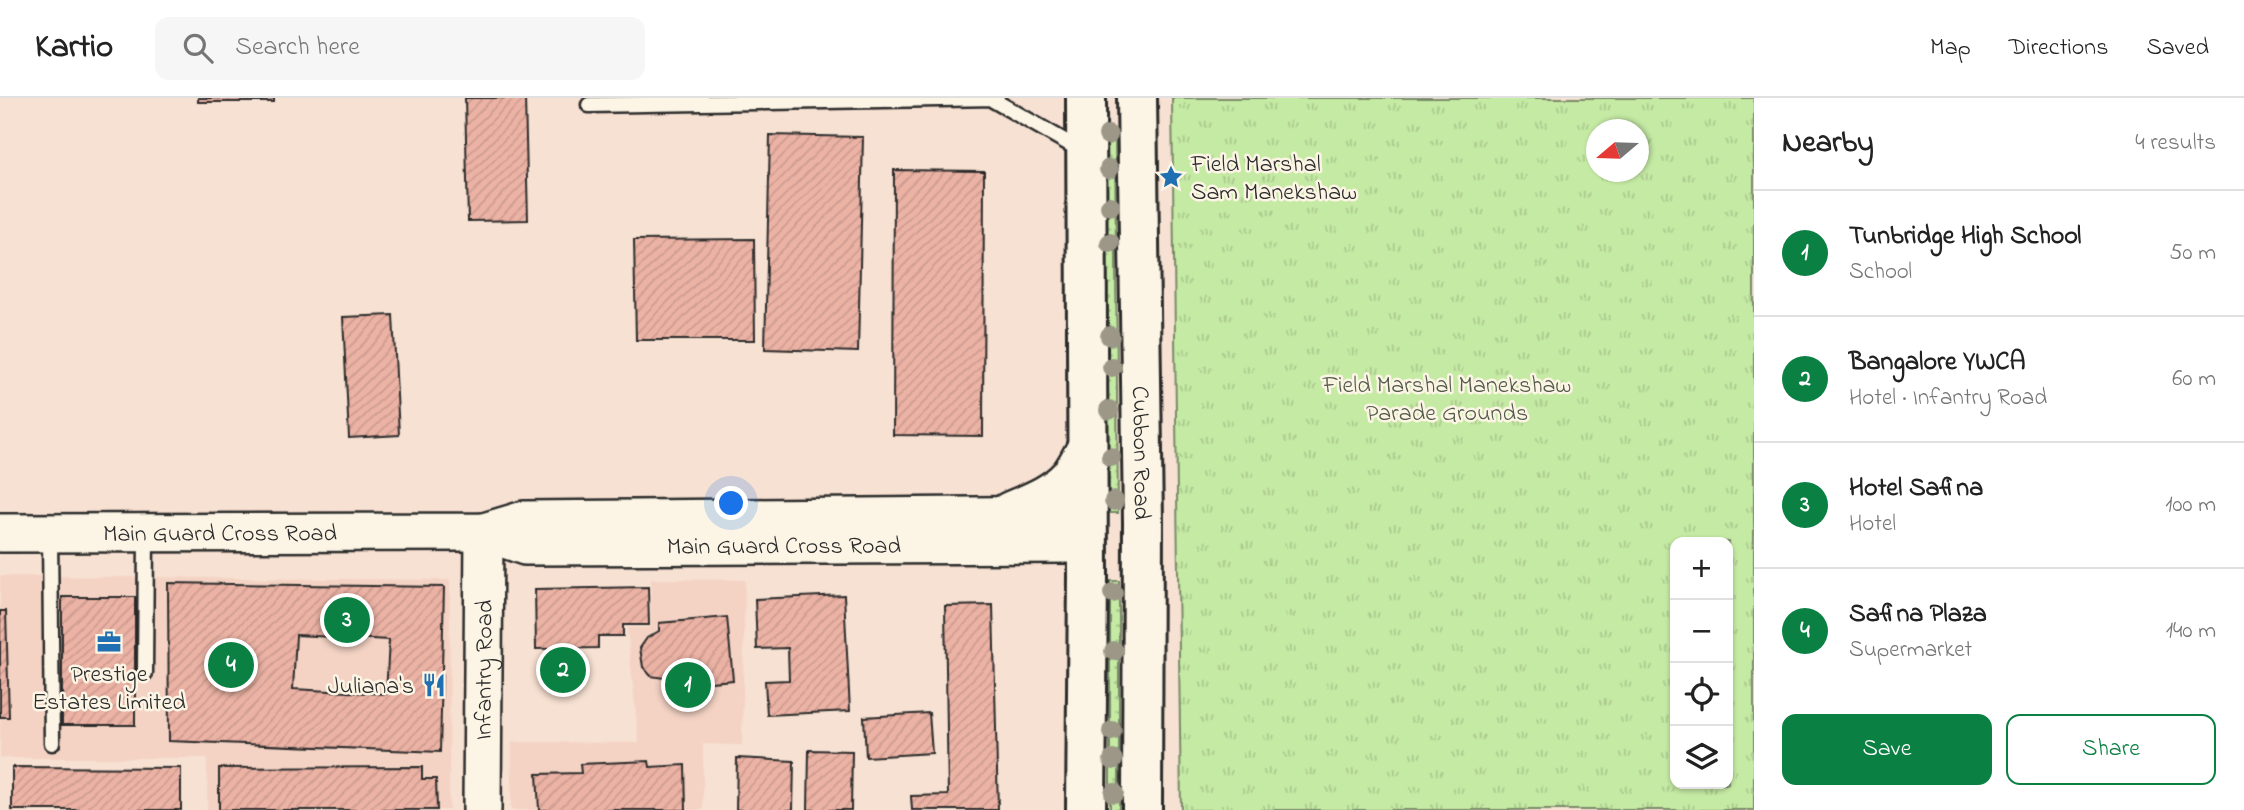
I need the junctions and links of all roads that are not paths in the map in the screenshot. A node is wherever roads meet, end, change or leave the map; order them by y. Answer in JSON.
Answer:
{"nodes":[{"id":1,"x":1086,"y":98,"type":"edge"},
{"id":2,"x":994,"y":99,"type":"edge"},
{"id":3,"x":1127,"y":99,"type":"edge"},
{"id":4,"x":589,"y":105,"type":"dead end"},
{"id":5,"x":1087,"y":154,"type":"junction"},
{"id":6,"x":1087,"y":446,"type":"junction"},
{"id":7,"x":1002,"y":514,"type":"junction"},
{"id":8,"x":1087,"y":530,"type":"junction"},
{"id":9,"x":484,"y":532,"type":"junction"},
{"id":10,"x":0,"y":533,"type":"edge"},
{"id":11,"x":50,"y":533,"type":"junction"},
{"id":12,"x":146,"y":533,"type":"junction"},
{"id":13,"x":145,"y":673,"type":"dead end"},
{"id":14,"x":52,"y":743,"type":"dead end"},
{"id":15,"x":482,"y":810,"type":"edge"},
{"id":16,"x":1086,"y":810,"type":"edge"},
{"id":17,"x":1142,"y":810,"type":"edge"}],
"edges":[{"from":1,"to":5,"type":"main road"},
{"from":2,"to":4,"type":"lane"},
{"from":2,"to":5,"type":"lane"},
{"from":3,"to":17,"type":"main road","name":"Cubbon Road"},
{"from":5,"to":6,"type":"main road"},
{"from":6,"to":7,"type":"street"},
{"from":6,"to":8,"type":"main road"},
{"from":7,"to":8,"type":"street","name":"Main Guard Cross Road"},
{"from":7,"to":9,"type":"street","name":"Main Guard Cross Road"},
{"from":8,"to":9,"type":"street","name":"Main Guard Cross Road"},
{"from":8,"to":16,"type":"main road"},
{"from":9,"to":12,"type":"street","name":"Main Guard Cross Road"},
{"from":9,"to":15,"type":"street","name":"Infantry Road"},
{"from":10,"to":11,"type":"street","name":"Main Guard Cross Road"},
{"from":11,"to":12,"type":"street","name":"Main Guard Cross Road"},
{"from":11,"to":14,"type":"lane"},
{"from":12,"to":13,"type":"lane"}]}
